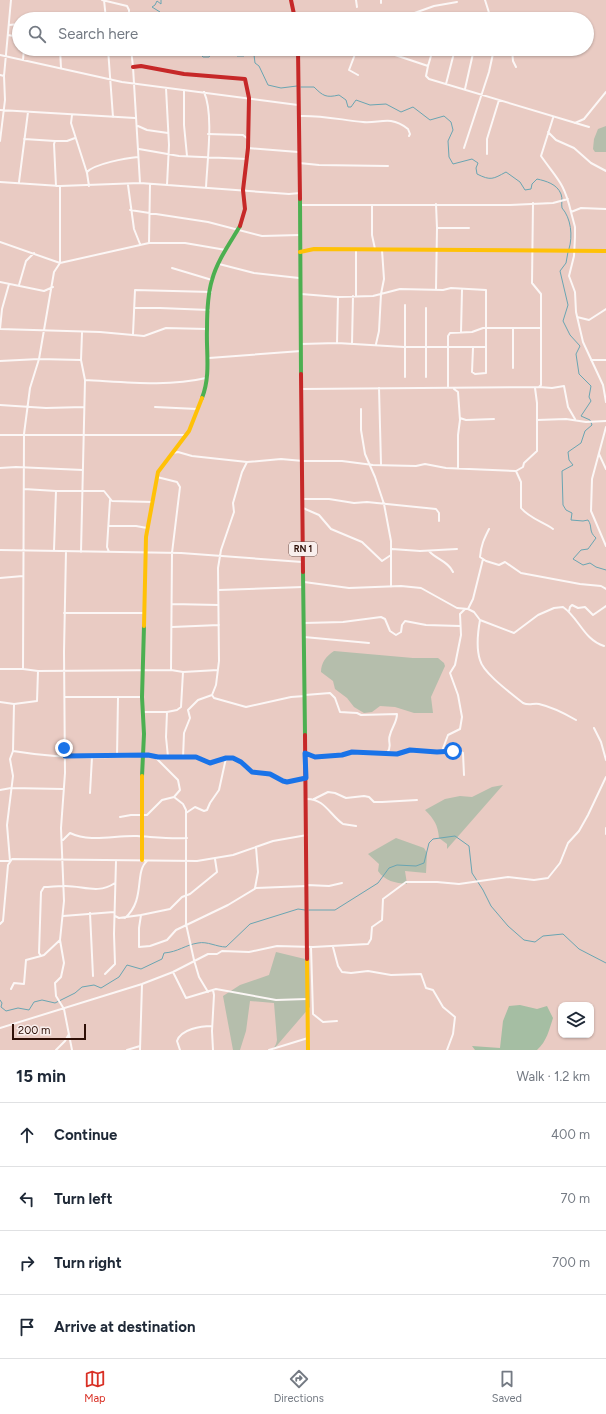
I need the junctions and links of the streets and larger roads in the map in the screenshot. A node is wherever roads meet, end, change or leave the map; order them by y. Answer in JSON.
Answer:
{"nodes":[{"id":1,"x":10,"y":0,"type":"edge"},
{"id":2,"x":103,"y":0,"type":"edge"},
{"id":3,"x":291,"y":0,"type":"edge"},
{"id":4,"x":356,"y":0,"type":"edge"},
{"id":5,"x":484,"y":0,"type":"edge"},
{"id":6,"x":457,"y":2,"type":"dead end"},
{"id":7,"x":357,"y":7,"type":"dead end"},
{"id":8,"x":105,"y":12,"type":"edge"},
{"id":9,"x":129,"y":12,"type":"edge"},
{"id":10,"x":294,"y":12,"type":"edge"},
{"id":11,"x":417,"y":12,"type":"edge"},
{"id":12,"x":488,"y":12,"type":"edge"},
{"id":13,"x":9,"y":25,"type":"junction"},
{"id":14,"x":12,"y":25,"type":"edge"},
{"id":15,"x":8,"y":35,"type":"junction"},
{"id":16,"x":12,"y":36,"type":"edge"},
{"id":17,"x":0,"y":55,"type":"edge"},
{"id":18,"x":6,"y":56,"type":"junction"},
{"id":19,"x":23,"y":56,"type":"edge"},
{"id":20,"x":60,"y":56,"type":"edge"},
{"id":21,"x":108,"y":56,"type":"edge"},
{"id":22,"x":131,"y":56,"type":"edge"},
{"id":23,"x":298,"y":56,"type":"edge"},
{"id":24,"x":355,"y":56,"type":"edge"},
{"id":25,"x":398,"y":56,"type":"edge"},
{"id":26,"x":431,"y":56,"type":"edge"},
{"id":27,"x":453,"y":56,"type":"edge"},
{"id":28,"x":472,"y":56,"type":"edge"},
{"id":29,"x":492,"y":56,"type":"edge"},
{"id":30,"x":513,"y":56,"type":"edge"},
{"id":31,"x":23,"y":60,"type":"junction"},
{"id":32,"x":428,"y":66,"type":"junction"},
{"id":33,"x":133,"y":67,"type":"junction"},
{"id":34,"x":516,"y":67,"type":"dead end"},
{"id":35,"x":61,"y":68,"type":"junction"},
{"id":36,"x":358,"y":75,"type":"dead end"},
{"id":37,"x":0,"y":76,"type":"edge"},
{"id":38,"x":4,"y":76,"type":"junction"},
{"id":39,"x":110,"y":78,"type":"junction"},
{"id":40,"x":134,"y":83,"type":"junction"},
{"id":41,"x":446,"y":84,"type":"junction"},
{"id":42,"x":166,"y":88,"type":"junction"},
{"id":43,"x":464,"y":89,"type":"junction"},
{"id":44,"x":184,"y":90,"type":"junction"},
{"id":45,"x":204,"y":92,"type":"junction"},
{"id":46,"x":606,"y":92,"type":"edge"},
{"id":47,"x":482,"y":95,"type":"junction"},
{"id":48,"x":249,"y":98,"type":"junction"},
{"id":49,"x":499,"y":100,"type":"junction"},
{"id":50,"x":299,"y":105,"type":"junction"},
{"id":51,"x":0,"y":110,"type":"edge"},
{"id":52,"x":3,"y":110,"type":"junction"},
{"id":53,"x":28,"y":112,"type":"junction"},
{"id":54,"x":72,"y":115,"type":"junction"},
{"id":55,"x":299,"y":116,"type":"junction"},
{"id":56,"x":112,"y":117,"type":"junction"},
{"id":57,"x":553,"y":117,"type":"junction"},
{"id":58,"x":135,"y":118,"type":"junction"},
{"id":59,"x":574,"y":123,"type":"junction"},
{"id":60,"x":138,"y":126,"type":"junction"},
{"id":61,"x":589,"y":127,"type":"dead end"},
{"id":62,"x":548,"y":132,"type":"junction"},
{"id":63,"x":168,"y":133,"type":"junction"},
{"id":64,"x":208,"y":134,"type":"junction"},
{"id":65,"x":408,"y":136,"type":"dead end"},
{"id":66,"x":75,"y":138,"type":"junction"},
{"id":67,"x":0,"y":139,"type":"edge"},
{"id":68,"x":24,"y":139,"type":"junction"},
{"id":69,"x":248,"y":139,"type":"junction"},
{"id":70,"x":55,"y":141,"type":"junction"},
{"id":71,"x":248,"y":148,"type":"junction"},
{"id":72,"x":464,"y":148,"type":"dead end"},
{"id":73,"x":138,"y":150,"type":"junction"},
{"id":74,"x":299,"y":152,"type":"junction"},
{"id":75,"x":170,"y":154,"type":"junction"},
{"id":76,"x":487,"y":154,"type":"dead end"},
{"id":77,"x":187,"y":156,"type":"junction"},
{"id":78,"x":138,"y":157,"type":"junction"},
{"id":79,"x":207,"y":158,"type":"junction"},
{"id":80,"x":247,"y":159,"type":"junction"},
{"id":81,"x":299,"y":163,"type":"junction"},
{"id":82,"x":388,"y":166,"type":"dead end"},
{"id":83,"x":606,"y":171,"type":"edge"},
{"id":84,"x":86,"y":173,"type":"junction"},
{"id":85,"x":0,"y":182,"type":"edge"},
{"id":86,"x":18,"y":183,"type":"junction"},
{"id":87,"x":140,"y":183,"type":"junction"},
{"id":88,"x":150,"y":184,"type":"junction"},
{"id":89,"x":128,"y":185,"type":"junction"},
{"id":90,"x":167,"y":185,"type":"junction"},
{"id":91,"x":56,"y":186,"type":"junction"},
{"id":92,"x":60,"y":186,"type":"junction"},
{"id":93,"x":89,"y":186,"type":"junction"},
{"id":94,"x":206,"y":188,"type":"junction"},
{"id":95,"x":243,"y":190,"type":"junction"},
{"id":96,"x":300,"y":193,"type":"junction"},
{"id":97,"x":568,"y":199,"type":"junction"},
{"id":98,"x":533,"y":203,"type":"junction"},
{"id":99,"x":372,"y":204,"type":"junction"},
{"id":100,"x":436,"y":204,"type":"junction"},
{"id":101,"x":300,"y":205,"type":"junction"},
{"id":102,"x":606,"y":209,"type":"edge"},
{"id":103,"x":130,"y":210,"type":"junction"},
{"id":104,"x":149,"y":212,"type":"junction"},
{"id":105,"x":571,"y":212,"type":"junction"},
{"id":106,"x":438,"y":228,"type":"junction"},
{"id":107,"x":469,"y":228,"type":"dead end"},
{"id":108,"x":238,"y":230,"type":"junction"},
{"id":109,"x":300,"y":235,"type":"junction"},
{"id":110,"x":0,"y":242,"type":"edge"},
{"id":111,"x":149,"y":243,"type":"junction"},
{"id":112,"x":140,"y":244,"type":"junction"},
{"id":113,"x":374,"y":249,"type":"junction"},
{"id":114,"x":226,"y":250,"type":"junction"},
{"id":115,"x":356,"y":250,"type":"junction"},
{"id":116,"x":382,"y":250,"type":"junction"},
{"id":117,"x":437,"y":250,"type":"junction"},
{"id":118,"x":533,"y":250,"type":"junction"},
{"id":119,"x":572,"y":251,"type":"junction"},
{"id":120,"x":606,"y":251,"type":"edge"},
{"id":121,"x":300,"y":252,"type":"junction"},
{"id":122,"x":34,"y":253,"type":"junction"},
{"id":123,"x":60,"y":263,"type":"junction"},
{"id":124,"x":219,"y":264,"type":"junction"},
{"id":125,"x":172,"y":268,"type":"dead end"},
{"id":126,"x":300,"y":278,"type":"junction"},
{"id":127,"x":212,"y":280,"type":"junction"},
{"id":128,"x":0,"y":282,"type":"edge"},
{"id":129,"x":9,"y":284,"type":"junction"},
{"id":130,"x":19,"y":285,"type":"junction"},
{"id":131,"x":53,"y":287,"type":"junction"},
{"id":132,"x":436,"y":289,"type":"junction"},
{"id":133,"x":462,"y":290,"type":"junction"},
{"id":134,"x":211,"y":292,"type":"junction"},
{"id":135,"x":301,"y":294,"type":"junction"},
{"id":136,"x":381,"y":294,"type":"junction"},
{"id":137,"x":354,"y":296,"type":"junction"},
{"id":138,"x":338,"y":297,"type":"junction"},
{"id":139,"x":405,"y":305,"type":"dead end"},
{"id":140,"x":135,"y":308,"type":"junction"},
{"id":141,"x":426,"y":308,"type":"dead end"},
{"id":142,"x":606,"y":309,"type":"edge"},
{"id":143,"x":209,"y":310,"type":"junction"},
{"id":144,"x":577,"y":317,"type":"junction"},
{"id":145,"x":486,"y":328,"type":"junction"},
{"id":146,"x":513,"y":328,"type":"junction"},
{"id":147,"x":540,"y":328,"type":"junction"},
{"id":148,"x":0,"y":329,"type":"edge"},
{"id":149,"x":207,"y":329,"type":"junction"},
{"id":150,"x":43,"y":330,"type":"junction"},
{"id":151,"x":461,"y":332,"type":"junction"},
{"id":152,"x":82,"y":333,"type":"junction"},
{"id":153,"x":133,"y":334,"type":"junction"},
{"id":154,"x":337,"y":343,"type":"junction"},
{"id":155,"x":301,"y":344,"type":"junction"},
{"id":156,"x":352,"y":344,"type":"junction"},
{"id":157,"x":376,"y":344,"type":"junction"},
{"id":158,"x":404,"y":347,"type":"junction"},
{"id":159,"x":425,"y":347,"type":"junction"},
{"id":160,"x":448,"y":347,"type":"junction"},
{"id":161,"x":486,"y":347,"type":"junction"},
{"id":162,"x":473,"y":348,"type":"junction"},
{"id":163,"x":301,"y":351,"type":"junction"},
{"id":164,"x":209,"y":358,"type":"junction"},
{"id":165,"x":39,"y":359,"type":"junction"},
{"id":166,"x":82,"y":360,"type":"junction"},
{"id":167,"x":590,"y":360,"type":"junction"},
{"id":168,"x":606,"y":360,"type":"edge"},
{"id":169,"x":0,"y":361,"type":"edge"},
{"id":170,"x":513,"y":368,"type":"dead end"},
{"id":171,"x":404,"y":377,"type":"dead end"},
{"id":172,"x":426,"y":377,"type":"dead end"},
{"id":173,"x":207,"y":378,"type":"junction"},
{"id":174,"x":86,"y":380,"type":"junction"},
{"id":175,"x":540,"y":387,"type":"junction"},
{"id":176,"x":379,"y":388,"type":"junction"},
{"id":177,"x":448,"y":388,"type":"junction"},
{"id":178,"x":453,"y":388,"type":"junction"},
{"id":179,"x":535,"y":388,"type":"junction"},
{"id":180,"x":302,"y":389,"type":"junction"},
{"id":181,"x":606,"y":402,"type":"edge"},
{"id":182,"x":0,"y":404,"type":"edge"},
{"id":183,"x":27,"y":407,"type":"junction"},
{"id":184,"x":84,"y":407,"type":"junction"},
{"id":185,"x":155,"y":408,"type":"dead end"},
{"id":186,"x":198,"y":409,"type":"junction"},
{"id":187,"x":361,"y":409,"type":"dead end"},
{"id":188,"x":460,"y":418,"type":"junction"},
{"id":189,"x":494,"y":420,"type":"dead end"},
{"id":190,"x":537,"y":420,"type":"junction"},
{"id":191,"x":575,"y":420,"type":"junction"},
{"id":192,"x":606,"y":421,"type":"edge"},
{"id":193,"x":606,"y":427,"type":"edge"},
{"id":194,"x":606,"y":432,"type":"edge"},
{"id":195,"x":24,"y":434,"type":"junction"},
{"id":196,"x":186,"y":434,"type":"junction"},
{"id":197,"x":0,"y":435,"type":"edge"},
{"id":198,"x":83,"y":436,"type":"junction"},
{"id":199,"x":172,"y":454,"type":"junction"},
{"id":200,"x":598,"y":454,"type":"junction"},
{"id":201,"x":303,"y":461,"type":"junction"},
{"id":202,"x":247,"y":462,"type":"junction"},
{"id":203,"x":369,"y":464,"type":"junction"},
{"id":204,"x":381,"y":464,"type":"junction"},
{"id":205,"x":24,"y":467,"type":"junction"},
{"id":206,"x":0,"y":468,"type":"edge"},
{"id":207,"x":458,"y":468,"type":"junction"},
{"id":208,"x":606,"y":469,"type":"edge"},
{"id":209,"x":83,"y":470,"type":"junction"},
{"id":210,"x":516,"y":471,"type":"junction"},
{"id":211,"x":157,"y":477,"type":"junction"},
{"id":212,"x":24,"y":489,"type":"junction"},
{"id":213,"x":82,"y":490,"type":"junction"},
{"id":214,"x":56,"y":491,"type":"junction"},
{"id":215,"x":303,"y":499,"type":"junction"},
{"id":216,"x":110,"y":500,"type":"junction"},
{"id":217,"x":152,"y":502,"type":"junction"},
{"id":218,"x":384,"y":504,"type":"junction"},
{"id":219,"x":303,"y":508,"type":"junction"},
{"id":220,"x":438,"y":521,"type":"dead end"},
{"id":221,"x":109,"y":526,"type":"junction"},
{"id":222,"x":147,"y":528,"type":"junction"},
{"id":223,"x":489,"y":529,"type":"dead end"},
{"id":224,"x":553,"y":529,"type":"dead end"},
{"id":225,"x":606,"y":546,"type":"edge"},
{"id":226,"x":457,"y":548,"type":"dead end"},
{"id":227,"x":392,"y":549,"type":"junction"},
{"id":228,"x":0,"y":550,"type":"edge"},
{"id":229,"x":24,"y":550,"type":"junction"},
{"id":230,"x":54,"y":550,"type":"junction"},
{"id":231,"x":429,"y":551,"type":"junction"},
{"id":232,"x":66,"y":552,"type":"junction"},
{"id":233,"x":81,"y":552,"type":"junction"},
{"id":234,"x":110,"y":552,"type":"junction"},
{"id":235,"x":144,"y":552,"type":"junction"},
{"id":236,"x":172,"y":553,"type":"junction"},
{"id":237,"x":391,"y":555,"type":"junction"},
{"id":238,"x":221,"y":556,"type":"junction"},
{"id":239,"x":483,"y":559,"type":"junction"},
{"id":240,"x":304,"y":562,"type":"junction"},
{"id":241,"x":454,"y":572,"type":"dead end"},
{"id":242,"x":23,"y":576,"type":"junction"},
{"id":243,"x":0,"y":578,"type":"edge"},
{"id":244,"x":304,"y":582,"type":"junction"},
{"id":245,"x":606,"y":584,"type":"edge"},
{"id":246,"x":303,"y":587,"type":"junction"},
{"id":247,"x":391,"y":587,"type":"junction"},
{"id":248,"x":605,"y":588,"type":"edge"},
{"id":249,"x":219,"y":590,"type":"junction"},
{"id":250,"x":172,"y":604,"type":"junction"},
{"id":251,"x":218,"y":605,"type":"junction"},
{"id":252,"x":606,"y":606,"type":"edge"},
{"id":253,"x":466,"y":609,"type":"junction"},
{"id":254,"x":569,"y":611,"type":"junction"},
{"id":255,"x":64,"y":613,"type":"junction"},
{"id":256,"x":144,"y":614,"type":"junction"},
{"id":257,"x":480,"y":620,"type":"junction"},
{"id":258,"x":304,"y":623,"type":"junction"},
{"id":259,"x":218,"y":625,"type":"junction"},
{"id":260,"x":460,"y":626,"type":"junction"},
{"id":261,"x":172,"y":627,"type":"junction"},
{"id":262,"x":304,"y":637,"type":"junction"},
{"id":263,"x":369,"y":643,"type":"dead end"},
{"id":264,"x":604,"y":646,"type":"dead end"},
{"id":265,"x":0,"y":669,"type":"edge"},
{"id":266,"x":23,"y":669,"type":"junction"},
{"id":267,"x":171,"y":670,"type":"junction"},
{"id":268,"x":218,"y":670,"type":"junction"},
{"id":269,"x":38,"y":671,"type":"junction"},
{"id":270,"x":143,"y":671,"type":"junction"},
{"id":271,"x":64,"y":672,"type":"junction"},
{"id":272,"x":183,"y":672,"type":"junction"},
{"id":273,"x":212,"y":695,"type":"junction"},
{"id":274,"x":305,"y":696,"type":"junction"},
{"id":275,"x":65,"y":697,"type":"junction"},
{"id":276,"x":142,"y":697,"type":"junction"},
{"id":277,"x":118,"y":698,"type":"junction"},
{"id":278,"x":0,"y":702,"type":"edge"},
{"id":279,"x":14,"y":704,"type":"junction"},
{"id":280,"x":144,"y":712,"type":"junction"},
{"id":281,"x":167,"y":712,"type":"junction"},
{"id":282,"x":576,"y":720,"type":"dead end"},
{"id":283,"x":594,"y":728,"type":"dead end"},
{"id":284,"x":13,"y":751,"type":"junction"},
{"id":285,"x":442,"y":752,"type":"junction"},
{"id":286,"x":305,"y":753,"type":"junction"},
{"id":287,"x":387,"y":753,"type":"junction"},
{"id":288,"x":65,"y":756,"type":"junction"},
{"id":289,"x":92,"y":756,"type":"junction"},
{"id":290,"x":117,"y":756,"type":"junction"},
{"id":291,"x":142,"y":756,"type":"junction"},
{"id":292,"x":154,"y":756,"type":"junction"},
{"id":293,"x":168,"y":757,"type":"junction"},
{"id":294,"x":183,"y":758,"type":"junction"},
{"id":295,"x":226,"y":758,"type":"junction"},
{"id":296,"x":606,"y":760,"type":"edge"},
{"id":297,"x":464,"y":775,"type":"dead end"},
{"id":298,"x":606,"y":777,"type":"edge"},
{"id":299,"x":306,"y":778,"type":"junction"},
{"id":300,"x":11,"y":788,"type":"junction"},
{"id":301,"x":63,"y":789,"type":"junction"},
{"id":302,"x":0,"y":790,"type":"edge"},
{"id":303,"x":90,"y":793,"type":"dead end"},
{"id":304,"x":174,"y":798,"type":"junction"},
{"id":305,"x":306,"y":799,"type":"junction"},
{"id":306,"x":314,"y":799,"type":"junction"},
{"id":307,"x":417,"y":800,"type":"dead end"},
{"id":308,"x":186,"y":813,"type":"junction"},
{"id":309,"x":142,"y":815,"type":"junction"},
{"id":310,"x":120,"y":817,"type":"dead end"},
{"id":311,"x":356,"y":826,"type":"dead end"},
{"id":312,"x":606,"y":828,"type":"edge"},
{"id":313,"x":606,"y":834,"type":"edge"},
{"id":314,"x":306,"y":835,"type":"junction"},
{"id":315,"x":142,"y":837,"type":"junction"},
{"id":316,"x":187,"y":838,"type":"junction"},
{"id":317,"x":62,"y":841,"type":"junction"},
{"id":318,"x":256,"y":847,"type":"junction"},
{"id":319,"x":63,"y":859,"type":"junction"},
{"id":320,"x":215,"y":859,"type":"junction"},
{"id":321,"x":142,"y":860,"type":"junction"},
{"id":322,"x":0,"y":861,"type":"edge"},
{"id":323,"x":10,"y":861,"type":"junction"},
{"id":324,"x":116,"y":861,"type":"junction"},
{"id":325,"x":148,"y":861,"type":"junction"},
{"id":326,"x":186,"y":862,"type":"junction"},
{"id":327,"x":115,"y":883,"type":"junction"},
{"id":328,"x":342,"y":884,"type":"dead end"},
{"id":329,"x":63,"y":886,"type":"junction"},
{"id":330,"x":307,"y":886,"type":"junction"},
{"id":331,"x":256,"y":888,"type":"junction"},
{"id":332,"x":187,"y":895,"type":"junction"},
{"id":333,"x":114,"y":912,"type":"junction"},
{"id":334,"x":90,"y":913,"type":"junction"},
{"id":335,"x":141,"y":915,"type":"junction"},
{"id":336,"x":63,"y":916,"type":"junction"},
{"id":337,"x":115,"y":916,"type":"junction"},
{"id":338,"x":125,"y":918,"type":"junction"},
{"id":339,"x":0,"y":924,"type":"edge"},
{"id":340,"x":186,"y":924,"type":"junction"},
{"id":341,"x":60,"y":940,"type":"junction"},
{"id":342,"x":309,"y":946,"type":"junction"},
{"id":343,"x":333,"y":946,"type":"junction"},
{"id":344,"x":41,"y":956,"type":"junction"},
{"id":345,"x":194,"y":960,"type":"junction"},
{"id":346,"x":173,"y":972,"type":"junction"},
{"id":347,"x":105,"y":974,"type":"dead end"},
{"id":348,"x":93,"y":976,"type":"dead end"},
{"id":349,"x":142,"y":984,"type":"junction"},
{"id":350,"x":11,"y":989,"type":"dead end"},
{"id":351,"x":213,"y":990,"type":"junction"},
{"id":352,"x":208,"y":992,"type":"junction"},
{"id":353,"x":308,"y":999,"type":"junction"},
{"id":354,"x":64,"y":1009,"type":"junction"},
{"id":355,"x":337,"y":1021,"type":"dead end"},
{"id":356,"x":212,"y":1026,"type":"junction"},
{"id":357,"x":0,"y":1028,"type":"edge"},
{"id":358,"x":69,"y":1033,"type":"junction"},
{"id":359,"x":308,"y":1038,"type":"junction"},
{"id":360,"x":140,"y":1046,"type":"junction"},
{"id":361,"x":56,"y":1050,"type":"edge"},
{"id":362,"x":72,"y":1050,"type":"edge"},
{"id":363,"x":127,"y":1050,"type":"edge"},
{"id":364,"x":140,"y":1050,"type":"edge"},
{"id":365,"x":180,"y":1050,"type":"edge"},
{"id":366,"x":213,"y":1050,"type":"edge"},
{"id":367,"x":269,"y":1050,"type":"edge"},
{"id":368,"x":308,"y":1050,"type":"edge"},
{"id":369,"x":447,"y":1050,"type":"edge"}],
"edges":[{"from":1,"to":13,"type":"street"},
{"from":2,"to":8,"type":"street"},
{"from":2,"to":9,"type":"street"},
{"from":3,"to":10,"type":"street"},
{"from":4,"to":7,"type":"street"},
{"from":5,"to":12,"type":"street"},
{"from":6,"to":11,"type":"street"},
{"from":13,"to":14,"type":"street"},
{"from":13,"to":15,"type":"street"},
{"from":15,"to":16,"type":"street"},
{"from":15,"to":18,"type":"street"},
{"from":17,"to":18,"type":"street"},
{"from":18,"to":31,"type":"street"},
{"from":18,"to":38,"type":"street"},
{"from":19,"to":31,"type":"street"},
{"from":20,"to":35,"type":"street"},
{"from":21,"to":39,"type":"street"},
{"from":22,"to":33,"type":"street"},
{"from":23,"to":50,"type":"street","number":"RN 1"},
{"from":24,"to":36,"type":"street"},
{"from":25,"to":32,"type":"street"},
{"from":26,"to":32,"type":"street"},
{"from":27,"to":41,"type":"street"},
{"from":28,"to":43,"type":"street"},
{"from":29,"to":47,"type":"street"},
{"from":30,"to":34,"type":"street"},
{"from":31,"to":35,"type":"street"},
{"from":32,"to":41,"type":"street"},
{"from":33,"to":40,"type":"street"},
{"from":33,"to":48,"type":"street"},
{"from":35,"to":39,"type":"street"},
{"from":37,"to":38,"type":"street"},
{"from":38,"to":52,"type":"street"},
{"from":39,"to":40,"type":"street"},
{"from":39,"to":56,"type":"street"},
{"from":40,"to":42,"type":"street"},
{"from":40,"to":58,"type":"street"},
{"from":41,"to":43,"type":"street"},
{"from":42,"to":44,"type":"street"},
{"from":42,"to":63,"type":"street"},
{"from":43,"to":47,"type":"street"},
{"from":44,"to":45,"type":"street"},
{"from":44,"to":77,"type":"street"},
{"from":45,"to":48,"type":"street"},
{"from":45,"to":64,"type":"street"},
{"from":46,"to":59,"type":"street"},
{"from":47,"to":49,"type":"street"},
{"from":47,"to":72,"type":"street"},
{"from":48,"to":50,"type":"street"},
{"from":48,"to":69,"type":"street"},
{"from":49,"to":57,"type":"street"},
{"from":49,"to":76,"type":"street"},
{"from":50,"to":55,"type":"street","number":"RN 1"},
{"from":51,"to":52,"type":"street"},
{"from":52,"to":53,"type":"street"},
{"from":52,"to":67,"type":"street"},
{"from":53,"to":54,"type":"street"},
{"from":53,"to":68,"type":"street"},
{"from":54,"to":56,"type":"street"},
{"from":54,"to":66,"type":"street"},
{"from":55,"to":65,"type":"street"},
{"from":55,"to":74,"type":"street","number":"RN 1"},
{"from":56,"to":58,"type":"street"},
{"from":57,"to":59,"type":"street"},
{"from":57,"to":62,"type":"street"},
{"from":58,"to":60,"type":"street"},
{"from":59,"to":61,"type":"street"},
{"from":60,"to":63,"type":"street"},
{"from":60,"to":73,"type":"street"},
{"from":62,"to":83,"type":"street"},
{"from":62,"to":97,"type":"street"},
{"from":63,"to":75,"type":"street"},
{"from":64,"to":69,"type":"street"},
{"from":64,"to":79,"type":"street"},
{"from":66,"to":70,"type":"street"},
{"from":66,"to":84,"type":"street"},
{"from":68,"to":70,"type":"street"},
{"from":68,"to":86,"type":"street"},
{"from":69,"to":71,"type":"street"},
{"from":70,"to":91,"type":"street"},
{"from":71,"to":74,"type":"street"},
{"from":71,"to":80,"type":"street"},
{"from":73,"to":75,"type":"street"},
{"from":73,"to":78,"type":"street"},
{"from":74,"to":81,"type":"street","number":"RN 1"},
{"from":75,"to":77,"type":"street"},
{"from":75,"to":90,"type":"street"},
{"from":77,"to":79,"type":"street"},
{"from":78,"to":84,"type":"street"},
{"from":78,"to":87,"type":"street"},
{"from":79,"to":80,"type":"street"},
{"from":79,"to":94,"type":"street"},
{"from":80,"to":95,"type":"street"},
{"from":81,"to":82,"type":"street"},
{"from":81,"to":96,"type":"street","number":"RN 1"},
{"from":84,"to":93,"type":"street"},
{"from":85,"to":86,"type":"street"},
{"from":86,"to":91,"type":"street"},
{"from":87,"to":88,"type":"street"},
{"from":87,"to":89,"type":"street"},
{"from":88,"to":90,"type":"street"},
{"from":88,"to":104,"type":"street"},
{"from":89,"to":93,"type":"street"},
{"from":89,"to":103,"type":"street"},
{"from":90,"to":94,"type":"street"},
{"from":91,"to":92,"type":"street"},
{"from":92,"to":93,"type":"street"},
{"from":92,"to":123,"type":"street"},
{"from":94,"to":95,"type":"street"},
{"from":95,"to":96,"type":"street"},
{"from":95,"to":108,"type":"street"},
{"from":96,"to":101,"type":"street","number":"RN 1"},
{"from":97,"to":98,"type":"street"},
{"from":97,"to":105,"type":"street"},
{"from":98,"to":100,"type":"street"},
{"from":98,"to":118,"type":"street"},
{"from":99,"to":100,"type":"street"},
{"from":99,"to":101,"type":"street"},
{"from":99,"to":113,"type":"street"},
{"from":100,"to":106,"type":"street"},
{"from":101,"to":109,"type":"street","number":"RN 1"},
{"from":102,"to":105,"type":"street"},
{"from":103,"to":104,"type":"street"},
{"from":103,"to":112,"type":"street"},
{"from":104,"to":108,"type":"street"},
{"from":104,"to":111,"type":"street"},
{"from":105,"to":119,"type":"street"},
{"from":106,"to":107,"type":"street"},
{"from":106,"to":117,"type":"street"},
{"from":108,"to":109,"type":"street"},
{"from":108,"to":114,"type":"street"},
{"from":109,"to":121,"type":"street","number":"RN 1"},
{"from":110,"to":122,"type":"street"},
{"from":111,"to":112,"type":"street"},
{"from":111,"to":114,"type":"street"},
{"from":112,"to":123,"type":"street"},
{"from":113,"to":115,"type":"street"},
{"from":113,"to":116,"type":"street"},
{"from":114,"to":124,"type":"street"},
{"from":115,"to":121,"type":"street"},
{"from":115,"to":137,"type":"street"},
{"from":116,"to":117,"type":"street"},
{"from":116,"to":136,"type":"street"},
{"from":117,"to":118,"type":"street"},
{"from":117,"to":132,"type":"street"},
{"from":118,"to":119,"type":"street"},
{"from":118,"to":147,"type":"street"},
{"from":119,"to":120,"type":"street"},
{"from":119,"to":144,"type":"street"},
{"from":121,"to":126,"type":"street","number":"RN 1"},
{"from":122,"to":123,"type":"street"},
{"from":122,"to":130,"type":"street"},
{"from":123,"to":131,"type":"street"},
{"from":124,"to":126,"type":"street"},
{"from":124,"to":127,"type":"street"},
{"from":125,"to":127,"type":"street"},
{"from":126,"to":135,"type":"street","number":"RN 1"},
{"from":127,"to":134,"type":"street"},
{"from":128,"to":129,"type":"street"},
{"from":129,"to":130,"type":"street"},
{"from":129,"to":148,"type":"street"},
{"from":130,"to":131,"type":"street"},
{"from":131,"to":150,"type":"street"},
{"from":132,"to":133,"type":"street"},
{"from":132,"to":136,"type":"street"},
{"from":133,"to":145,"type":"street"},
{"from":133,"to":151,"type":"street"},
{"from":134,"to":140,"type":"street"},
{"from":134,"to":143,"type":"street"},
{"from":135,"to":138,"type":"street"},
{"from":135,"to":155,"type":"street","number":"RN 1"},
{"from":136,"to":137,"type":"street"},
{"from":136,"to":157,"type":"street"},
{"from":137,"to":138,"type":"street"},
{"from":137,"to":156,"type":"street"},
{"from":138,"to":154,"type":"street"},
{"from":139,"to":158,"type":"street"},
{"from":140,"to":143,"type":"street"},
{"from":140,"to":153,"type":"street"},
{"from":141,"to":159,"type":"street"},
{"from":142,"to":144,"type":"street"},
{"from":143,"to":149,"type":"street"},
{"from":144,"to":167,"type":"street"},
{"from":145,"to":146,"type":"street"},
{"from":145,"to":151,"type":"street"},
{"from":145,"to":161,"type":"street"},
{"from":146,"to":147,"type":"street"},
{"from":146,"to":170,"type":"street"},
{"from":147,"to":175,"type":"street"},
{"from":148,"to":150,"type":"street"},
{"from":149,"to":153,"type":"street"},
{"from":149,"to":164,"type":"street"},
{"from":150,"to":152,"type":"street"},
{"from":150,"to":165,"type":"street"},
{"from":151,"to":160,"type":"street"},
{"from":152,"to":153,"type":"street"},
{"from":152,"to":166,"type":"street"},
{"from":154,"to":155,"type":"street"},
{"from":154,"to":156,"type":"street"},
{"from":155,"to":163,"type":"street","number":"RN 1"},
{"from":156,"to":157,"type":"street"},
{"from":157,"to":158,"type":"street"},
{"from":158,"to":159,"type":"street"},
{"from":158,"to":171,"type":"street"},
{"from":159,"to":160,"type":"street"},
{"from":159,"to":172,"type":"street"},
{"from":160,"to":162,"type":"street"},
{"from":160,"to":177,"type":"street"},
{"from":161,"to":162,"type":"street"},
{"from":161,"to":162,"type":"street"},
{"from":163,"to":164,"type":"street"},
{"from":163,"to":180,"type":"street","number":"RN 1"},
{"from":164,"to":173,"type":"street"},
{"from":165,"to":166,"type":"street"},
{"from":165,"to":169,"type":"street"},
{"from":165,"to":183,"type":"street"},
{"from":166,"to":174,"type":"street"},
{"from":167,"to":168,"type":"street"},
{"from":167,"to":181,"type":"street"},
{"from":173,"to":174,"type":"street"},
{"from":173,"to":186,"type":"street"},
{"from":174,"to":184,"type":"street"},
{"from":175,"to":179,"type":"street"},
{"from":175,"to":191,"type":"street"},
{"from":176,"to":177,"type":"street"},
{"from":176,"to":180,"type":"street"},
{"from":176,"to":204,"type":"street"},
{"from":177,"to":178,"type":"street"},
{"from":178,"to":179,"type":"street"},
{"from":178,"to":188,"type":"street"},
{"from":179,"to":190,"type":"street"},
{"from":180,"to":201,"type":"street","number":"RN 1"},
{"from":182,"to":183,"type":"street"},
{"from":183,"to":184,"type":"street"},
{"from":183,"to":195,"type":"street"},
{"from":184,"to":198,"type":"street"},
{"from":185,"to":186,"type":"street"},
{"from":186,"to":196,"type":"street"},
{"from":187,"to":203,"type":"street"},
{"from":188,"to":189,"type":"street"},
{"from":188,"to":207,"type":"street"},
{"from":190,"to":191,"type":"street"},
{"from":190,"to":210,"type":"street"},
{"from":191,"to":192,"type":"street"},
{"from":193,"to":194,"type":"street"},
{"from":194,"to":200,"type":"street"},
{"from":195,"to":197,"type":"street"},
{"from":195,"to":198,"type":"street"},
{"from":195,"to":205,"type":"street"},
{"from":196,"to":198,"type":"street"},
{"from":196,"to":199,"type":"street"},
{"from":198,"to":209,"type":"street"},
{"from":199,"to":202,"type":"street"},
{"from":199,"to":211,"type":"street"},
{"from":200,"to":208,"type":"street"},
{"from":200,"to":225,"type":"street"},
{"from":201,"to":202,"type":"street"},
{"from":201,"to":203,"type":"street"},
{"from":201,"to":215,"type":"street","number":"RN 1"},
{"from":202,"to":238,"type":"street"},
{"from":203,"to":204,"type":"street"},
{"from":203,"to":218,"type":"street"},
{"from":204,"to":207,"type":"street"},
{"from":205,"to":206,"type":"street"},
{"from":205,"to":209,"type":"street"},
{"from":205,"to":212,"type":"street"},
{"from":207,"to":210,"type":"street"},
{"from":209,"to":213,"type":"street"},
{"from":210,"to":224,"type":"street"},
{"from":211,"to":217,"type":"street"},
{"from":211,"to":236,"type":"street"},
{"from":212,"to":214,"type":"street"},
{"from":212,"to":229,"type":"street"},
{"from":213,"to":214,"type":"street"},
{"from":213,"to":216,"type":"street"},
{"from":213,"to":233,"type":"street"},
{"from":214,"to":230,"type":"street"},
{"from":215,"to":218,"type":"street"},
{"from":215,"to":219,"type":"street","number":"RN 1"},
{"from":216,"to":217,"type":"street"},
{"from":216,"to":221,"type":"street"},
{"from":217,"to":222,"type":"street"},
{"from":218,"to":220,"type":"street"},
{"from":218,"to":227,"type":"street"},
{"from":219,"to":237,"type":"street"},
{"from":219,"to":240,"type":"street","number":"RN 1"},
{"from":221,"to":222,"type":"street"},
{"from":221,"to":234,"type":"street"},
{"from":222,"to":235,"type":"street"},
{"from":223,"to":239,"type":"street"},
{"from":226,"to":231,"type":"street"},
{"from":227,"to":231,"type":"street"},
{"from":227,"to":237,"type":"street"},
{"from":228,"to":229,"type":"street"},
{"from":229,"to":230,"type":"street"},
{"from":229,"to":242,"type":"street"},
{"from":230,"to":232,"type":"street"},
{"from":231,"to":241,"type":"street"},
{"from":232,"to":233,"type":"street"},
{"from":232,"to":255,"type":"street"},
{"from":233,"to":234,"type":"street"},
{"from":234,"to":235,"type":"street"},
{"from":235,"to":236,"type":"street"},
{"from":235,"to":256,"type":"street"},
{"from":236,"to":238,"type":"street"},
{"from":236,"to":250,"type":"street"},
{"from":237,"to":247,"type":"street"},
{"from":238,"to":240,"type":"street"},
{"from":238,"to":249,"type":"street"},
{"from":239,"to":248,"type":"street"},
{"from":239,"to":253,"type":"street"},
{"from":240,"to":244,"type":"street","number":"RN 1"},
{"from":242,"to":243,"type":"street"},
{"from":242,"to":266,"type":"street"},
{"from":244,"to":246,"type":"street","number":"RN 1"},
{"from":244,"to":247,"type":"street"},
{"from":245,"to":248,"type":"street"},
{"from":246,"to":249,"type":"street"},
{"from":246,"to":258,"type":"street","number":"RN 1"},
{"from":247,"to":253,"type":"street"},
{"from":249,"to":251,"type":"street"},
{"from":250,"to":251,"type":"street"},
{"from":250,"to":261,"type":"street"},
{"from":251,"to":259,"type":"street"},
{"from":252,"to":254,"type":"street"},
{"from":253,"to":257,"type":"street"},
{"from":253,"to":260,"type":"street"},
{"from":254,"to":257,"type":"street"},
{"from":254,"to":264,"type":"street"},
{"from":255,"to":256,"type":"street"},
{"from":255,"to":271,"type":"street"},
{"from":256,"to":270,"type":"street"},
{"from":257,"to":282,"type":"street"},
{"from":258,"to":260,"type":"street"},
{"from":258,"to":262,"type":"street","number":"RN 1"},
{"from":259,"to":261,"type":"street"},
{"from":259,"to":268,"type":"street"},
{"from":260,"to":285,"type":"street"},
{"from":261,"to":267,"type":"street"},
{"from":262,"to":263,"type":"street"},
{"from":262,"to":274,"type":"street","number":"RN 1"},
{"from":265,"to":266,"type":"street"},
{"from":266,"to":269,"type":"street"},
{"from":267,"to":270,"type":"street"},
{"from":267,"to":272,"type":"street"},
{"from":268,"to":272,"type":"street"},
{"from":268,"to":273,"type":"street"},
{"from":269,"to":271,"type":"street"},
{"from":269,"to":279,"type":"street"},
{"from":270,"to":271,"type":"street"},
{"from":270,"to":276,"type":"street"},
{"from":271,"to":275,"type":"street"},
{"from":272,"to":281,"type":"street"},
{"from":273,"to":274,"type":"street"},
{"from":273,"to":294,"type":"street"},
{"from":274,"to":286,"type":"street","number":"RN 1"},
{"from":274,"to":287,"type":"street"},
{"from":275,"to":277,"type":"street"},
{"from":275,"to":288,"type":"street"},
{"from":276,"to":277,"type":"street"},
{"from":276,"to":280,"type":"street"},
{"from":277,"to":290,"type":"street"},
{"from":278,"to":279,"type":"street"},
{"from":279,"to":284,"type":"street"},
{"from":280,"to":281,"type":"street"},
{"from":280,"to":291,"type":"street"},
{"from":281,"to":293,"type":"street"},
{"from":283,"to":296,"type":"street"},
{"from":284,"to":288,"type":"street"},
{"from":284,"to":300,"type":"street"},
{"from":285,"to":287,"type":"street"},
{"from":285,"to":297,"type":"street"},
{"from":286,"to":287,"type":"street"},
{"from":286,"to":299,"type":"street","number":"RN 1"},
{"from":288,"to":289,"type":"street"},
{"from":288,"to":301,"type":"street"},
{"from":289,"to":290,"type":"street"},
{"from":289,"to":303,"type":"street"},
{"from":290,"to":291,"type":"street"},
{"from":291,"to":292,"type":"street"},
{"from":291,"to":309,"type":"street"},
{"from":292,"to":293,"type":"street"},
{"from":292,"to":304,"type":"street"},
{"from":293,"to":294,"type":"street"},
{"from":294,"to":295,"type":"street"},
{"from":295,"to":299,"type":"street"},
{"from":295,"to":308,"type":"street"},
{"from":298,"to":343,"type":"street"},
{"from":299,"to":305,"type":"street","number":"RN 1"},
{"from":300,"to":301,"type":"street"},
{"from":300,"to":302,"type":"street"},
{"from":300,"to":323,"type":"street"},
{"from":301,"to":317,"type":"street"},
{"from":304,"to":308,"type":"street"},
{"from":304,"to":309,"type":"street"},
{"from":305,"to":306,"type":"street"},
{"from":305,"to":314,"type":"street","number":"RN 1"},
{"from":306,"to":307,"type":"street"},
{"from":306,"to":311,"type":"street"},
{"from":308,"to":316,"type":"street"},
{"from":309,"to":310,"type":"street"},
{"from":309,"to":315,"type":"street"},
{"from":312,"to":313,"type":"street"},
{"from":314,"to":318,"type":"street"},
{"from":314,"to":330,"type":"street","number":"RN 1"},
{"from":315,"to":316,"type":"street"},
{"from":315,"to":317,"type":"street"},
{"from":315,"to":321,"type":"street"},
{"from":316,"to":326,"type":"street"},
{"from":317,"to":319,"type":"street"},
{"from":318,"to":320,"type":"street"},
{"from":318,"to":331,"type":"street"},
{"from":319,"to":323,"type":"street"},
{"from":319,"to":324,"type":"street"},
{"from":319,"to":329,"type":"street"},
{"from":320,"to":326,"type":"street"},
{"from":320,"to":332,"type":"street"},
{"from":321,"to":324,"type":"street"},
{"from":321,"to":325,"type":"street"},
{"from":322,"to":323,"type":"street"},
{"from":323,"to":339,"type":"street"},
{"from":324,"to":327,"type":"street"},
{"from":325,"to":326,"type":"street"},
{"from":325,"to":338,"type":"street"},
{"from":326,"to":332,"type":"street"},
{"from":327,"to":329,"type":"street"},
{"from":327,"to":333,"type":"street"},
{"from":328,"to":330,"type":"street"},
{"from":329,"to":336,"type":"street"},
{"from":329,"to":344,"type":"street"},
{"from":330,"to":331,"type":"street"},
{"from":330,"to":342,"type":"street","number":"RN 1"},
{"from":331,"to":340,"type":"street"},
{"from":332,"to":335,"type":"street"},
{"from":332,"to":340,"type":"street"},
{"from":333,"to":334,"type":"street"},
{"from":333,"to":337,"type":"street"},
{"from":334,"to":336,"type":"street"},
{"from":334,"to":348,"type":"street"},
{"from":335,"to":338,"type":"street"},
{"from":335,"to":340,"type":"street"},
{"from":336,"to":341,"type":"street"},
{"from":337,"to":338,"type":"street"},
{"from":337,"to":347,"type":"street"},
{"from":340,"to":345,"type":"street"},
{"from":341,"to":344,"type":"street"},
{"from":341,"to":354,"type":"street"},
{"from":342,"to":343,"type":"street"},
{"from":342,"to":345,"type":"street"},
{"from":342,"to":353,"type":"street","number":"RN 1"},
{"from":342,"to":355,"type":"street"},
{"from":343,"to":369,"type":"street"},
{"from":344,"to":350,"type":"street"},
{"from":345,"to":346,"type":"street"},
{"from":345,"to":352,"type":"street"},
{"from":346,"to":349,"type":"street"},
{"from":346,"to":352,"type":"street"},
{"from":349,"to":354,"type":"street"},
{"from":349,"to":360,"type":"street"},
{"from":351,"to":352,"type":"street"},
{"from":351,"to":353,"type":"street"},
{"from":351,"to":356,"type":"street"},
{"from":353,"to":359,"type":"street","number":"RN 1"},
{"from":354,"to":357,"type":"street"},
{"from":354,"to":358,"type":"street"},
{"from":356,"to":365,"type":"street"},
{"from":356,"to":366,"type":"street"},
{"from":358,"to":361,"type":"street"},
{"from":358,"to":362,"type":"street"},
{"from":359,"to":367,"type":"street"},
{"from":359,"to":368,"type":"street","number":"RN 1"},
{"from":360,"to":363,"type":"street"},
{"from":360,"to":364,"type":"street"}]}
